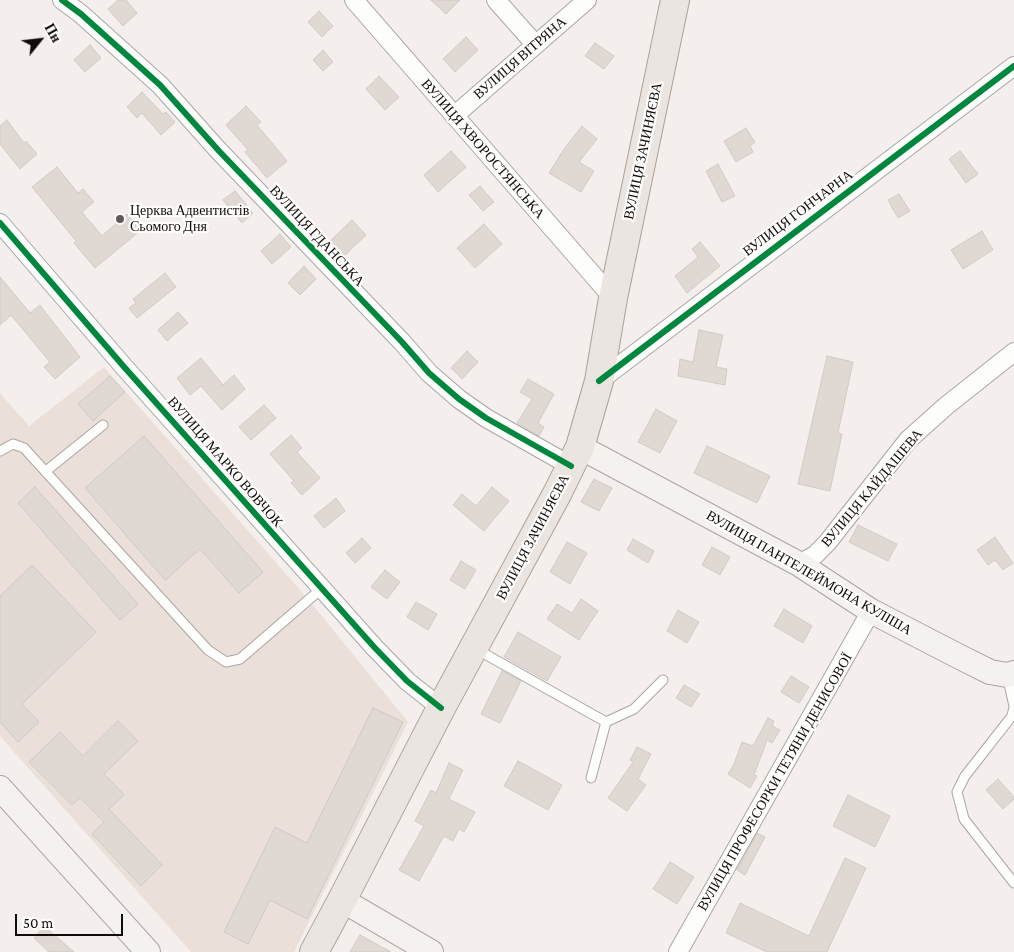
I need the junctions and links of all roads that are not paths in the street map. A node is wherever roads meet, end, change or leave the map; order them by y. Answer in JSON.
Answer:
{"nodes":[{"id":1,"x":62,"y":0,"type":"edge"},
{"id":2,"x":354,"y":0,"type":"edge"},
{"id":3,"x":496,"y":0,"type":"edge"},
{"id":4,"x":587,"y":0,"type":"edge"},
{"id":5,"x":675,"y":0,"type":"edge"},
{"id":6,"x":535,"y":44,"type":"junction"},
{"id":7,"x":1014,"y":66,"type":"edge"},
{"id":8,"x":454,"y":116,"type":"junction"},
{"id":9,"x":0,"y":223,"type":"edge"},
{"id":10,"x":613,"y":298,"type":"junction"},
{"id":11,"x":1014,"y":352,"type":"edge"},
{"id":12,"x":598,"y":381,"type":"junction"},
{"id":13,"x":103,"y":425,"type":"dead end"},
{"id":14,"x":0,"y":451,"type":"edge"},
{"id":15,"x":575,"y":457,"type":"junction"},
{"id":16,"x":46,"y":472,"type":"junction"},
{"id":17,"x":799,"y":564,"type":"junction"},
{"id":18,"x":321,"y":589,"type":"junction"},
{"id":19,"x":871,"y":611,"type":"junction"},
{"id":20,"x":474,"y":648,"type":"junction"},
{"id":21,"x":1011,"y":674,"type":"edge"},
{"id":22,"x":663,"y":680,"type":"dead end"},
{"id":23,"x":1014,"y":706,"type":"edge"},
{"id":24,"x":441,"y":708,"type":"junction"},
{"id":25,"x":606,"y":722,"type":"junction"},
{"id":26,"x":591,"y":778,"type":"dead end"},
{"id":27,"x":0,"y":788,"type":"edge"},
{"id":28,"x":1014,"y":882,"type":"edge"},
{"id":29,"x":342,"y":900,"type":"junction"},
{"id":30,"x":148,"y":952,"type":"edge"},
{"id":31,"x":314,"y":952,"type":"edge"},
{"id":32,"x":431,"y":952,"type":"edge"},
{"id":33,"x":678,"y":952,"type":"edge"}],
"edges":[{"from":1,"to":15,"type":"street","name":"ВУЛИЦЯ ГДАНСЬКА"},
{"from":2,"to":8,"type":"street","name":"ВУЛИЦЯ ХВОРОСТЯНСЬКА"},
{"from":3,"to":6,"type":"street"},
{"from":4,"to":6,"type":"street","name":"ВУЛИЦЯ ВІТРЯНА"},
{"from":5,"to":10,"type":"main road","name":"ВУЛИЦЯ ЗАЧИНЯЄВА"},
{"from":6,"to":8,"type":"street","name":"ВУЛИЦЯ ВІТРЯНА"},
{"from":7,"to":12,"type":"street","name":"ВУЛИЦЯ ГОНЧАРНА"},
{"from":8,"to":10,"type":"street","name":"ВУЛИЦЯ ХВОРОСТЯНСЬКА"},
{"from":9,"to":18,"type":"street","name":"ВУЛИЦЯ МАРКО ВОВЧОК"},
{"from":10,"to":12,"type":"main road","name":"ВУЛИЦЯ ЗАЧИНЯЄВА"},
{"from":11,"to":17,"type":"street","name":"ВУЛИЦЯ КАЙДАШЕВА"},
{"from":12,"to":15,"type":"main road","name":"ВУЛИЦЯ ЗАЧИНЯЄВА"},
{"from":13,"to":16,"type":"lane"},
{"from":14,"to":16,"type":"lane"},
{"from":15,"to":17,"type":"street","name":"ВУЛИЦЯ ПАНТЕЛЕЙМОНА КУЛІША"},
{"from":15,"to":20,"type":"main road","name":"ВУЛИЦЯ ЗАЧИНЯЄВА"},
{"from":16,"to":18,"type":"lane"},
{"from":17,"to":19,"type":"street","name":"ВУЛИЦЯ ПАНТЕЛЕЙМОНА КУЛІША"},
{"from":18,"to":24,"type":"street","name":"ВУЛИЦЯ МАРКО ВОВЧОК"},
{"from":19,"to":21,"type":"street","name":"ВУЛИЦЯ ПАНТЕЛЕЙМОНА КУЛІША"},
{"from":19,"to":33,"type":"street","name":"ВУЛИЦЯ ПРОФЕСОРКИ ТЕТЯНИ ДЕНИСОВОЇ"},
{"from":20,"to":24,"type":"main road","name":"ВУЛИЦЯ ЗАЧИНЯЄВА"},
{"from":20,"to":25,"type":"lane"},
{"from":21,"to":23,"type":"lane"},
{"from":22,"to":25,"type":"lane"},
{"from":23,"to":28,"type":"lane"},
{"from":24,"to":29,"type":"main road","name":"ВУЛИЦЯ ЗАЧИНЯЄВА"},
{"from":25,"to":26,"type":"lane"},
{"from":27,"to":30,"type":"street"},
{"from":29,"to":31,"type":"main road","name":"ВУЛИЦЯ ЗАЧИНЯЄВА"},
{"from":29,"to":32,"type":"street"}]}
